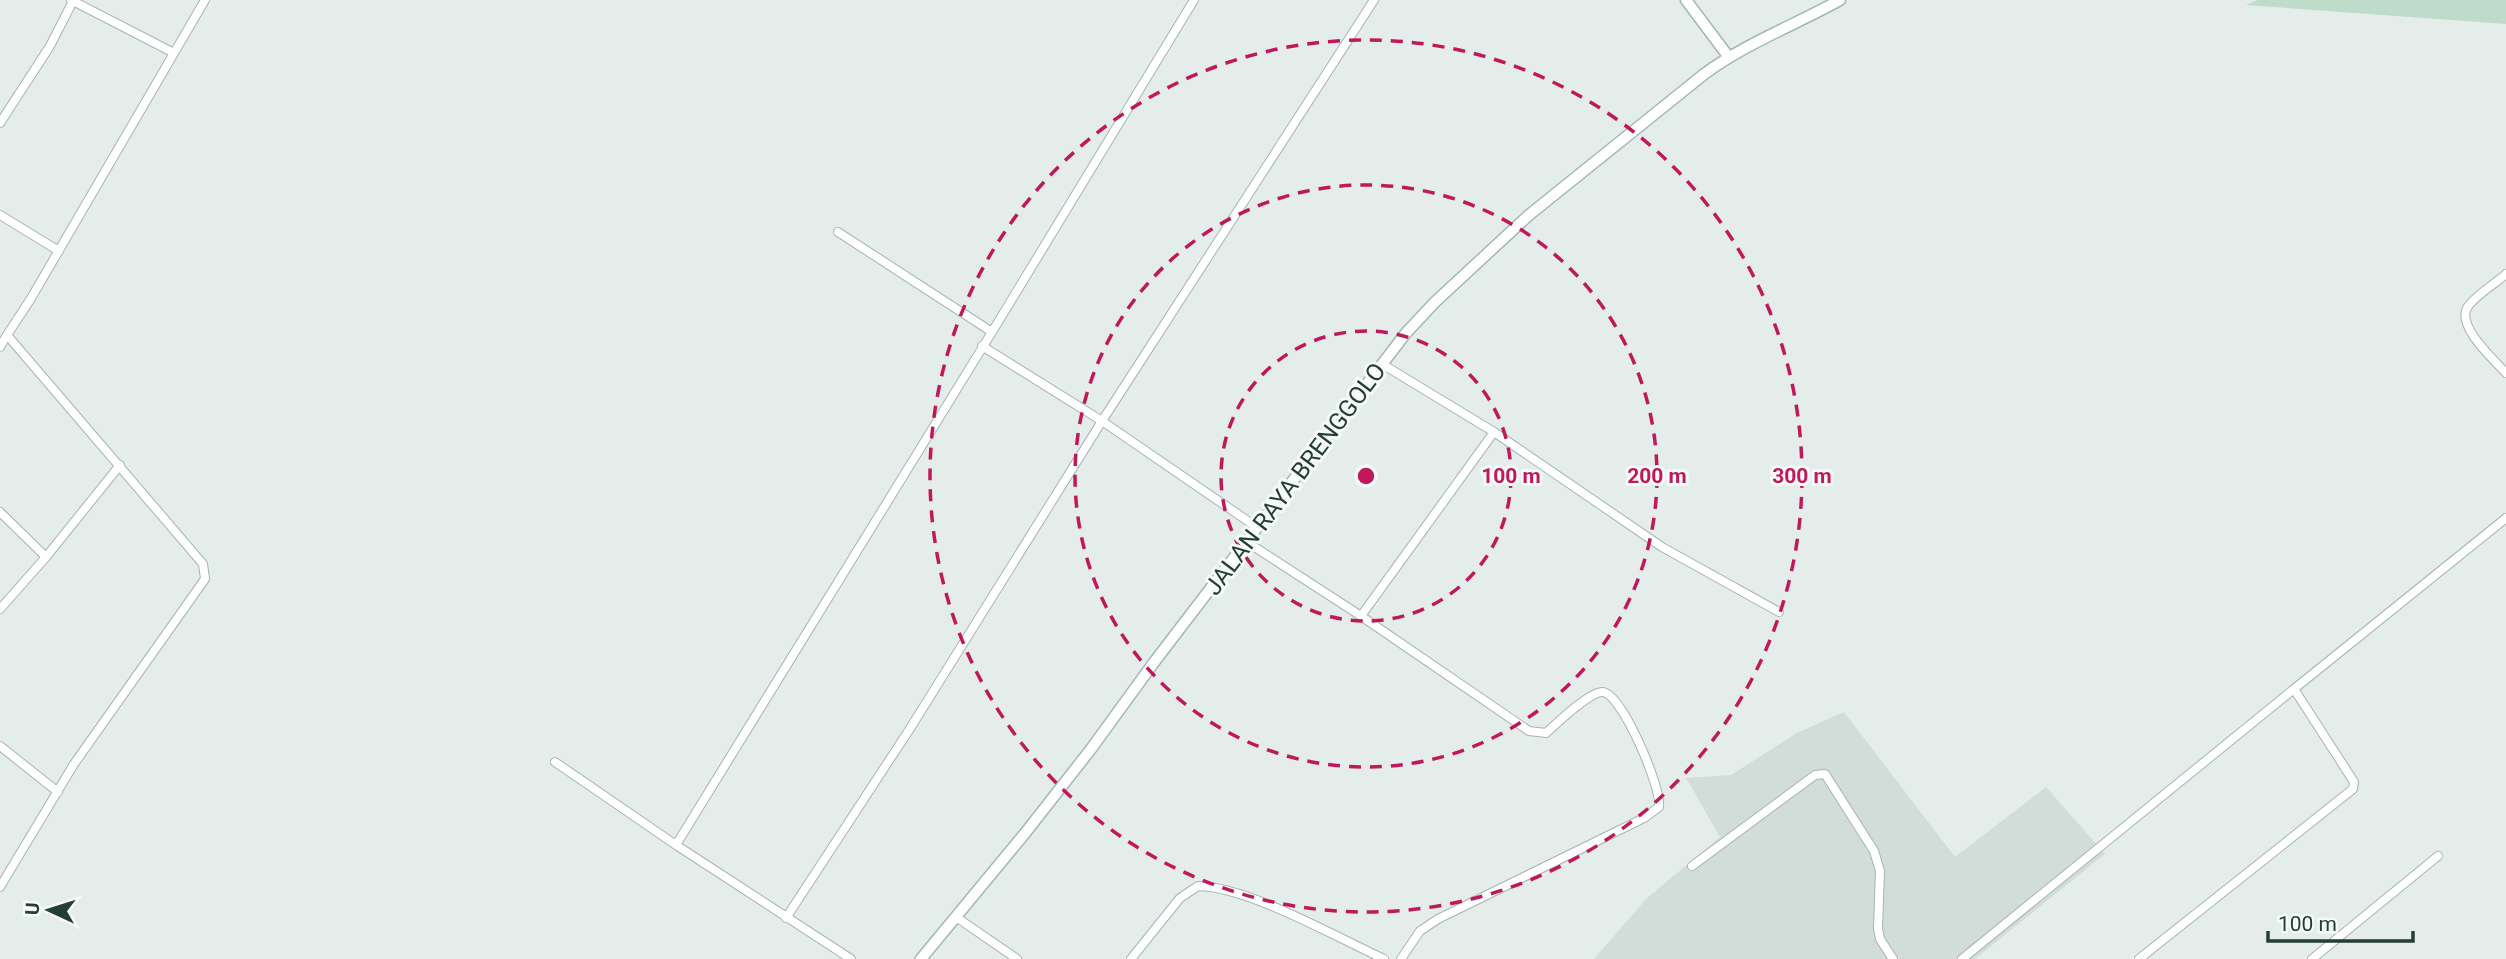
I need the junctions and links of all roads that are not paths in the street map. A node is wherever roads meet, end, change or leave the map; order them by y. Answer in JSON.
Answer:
{"nodes":[{"id":1,"x":72,"y":0,"type":"edge"},
{"id":2,"x":205,"y":0,"type":"edge"},
{"id":3,"x":1194,"y":0,"type":"edge"},
{"id":4,"x":1374,"y":0,"type":"edge"},
{"id":5,"x":1686,"y":0,"type":"edge"},
{"id":6,"x":1840,"y":0,"type":"edge"},
{"id":7,"x":174,"y":53,"type":"junction"},
{"id":8,"x":1728,"y":56,"type":"junction"},
{"id":9,"x":0,"y":123,"type":"edge"},
{"id":10,"x":0,"y":215,"type":"edge"},
{"id":11,"x":838,"y":232,"type":"dead end"},
{"id":12,"x":59,"y":251,"type":"junction"},
{"id":13,"x":2506,"y":274,"type":"edge"},
{"id":14,"x":992,"y":332,"type":"junction"},
{"id":15,"x":8,"y":335,"type":"junction"},
{"id":16,"x":982,"y":346,"type":"junction"},
{"id":17,"x":0,"y":347,"type":"edge"},
{"id":18,"x":1382,"y":364,"type":"junction"},
{"id":19,"x":2506,"y":373,"type":"edge"},
{"id":20,"x":1102,"y":421,"type":"junction"},
{"id":21,"x":1494,"y":432,"type":"junction"},
{"id":22,"x":120,"y":465,"type":"junction"},
{"id":23,"x":0,"y":512,"type":"edge"},
{"id":24,"x":2506,"y":519,"type":"edge"},
{"id":25,"x":1258,"y":528,"type":"junction"},
{"id":26,"x":1247,"y":542,"type":"junction"},
{"id":27,"x":46,"y":557,"type":"junction"},
{"id":28,"x":0,"y":610,"type":"edge"},
{"id":29,"x":1779,"y":612,"type":"dead end"},
{"id":30,"x":1361,"y":616,"type":"junction"},
{"id":31,"x":2294,"y":689,"type":"junction"},
{"id":32,"x":0,"y":746,"type":"edge"},
{"id":33,"x":555,"y":762,"type":"dead end"},
{"id":34,"x":58,"y":792,"type":"junction"},
{"id":35,"x":676,"y":845,"type":"junction"},
{"id":36,"x":2438,"y":856,"type":"dead end"},
{"id":37,"x":1692,"y":866,"type":"dead end"},
{"id":38,"x":0,"y":887,"type":"edge"},
{"id":39,"x":956,"y":917,"type":"junction"},
{"id":40,"x":786,"y":918,"type":"junction"},
{"id":41,"x":851,"y":959,"type":"edge"},
{"id":42,"x":921,"y":959,"type":"edge"},
{"id":43,"x":1017,"y":959,"type":"edge"},
{"id":44,"x":1131,"y":959,"type":"edge"},
{"id":45,"x":1384,"y":959,"type":"edge"},
{"id":46,"x":1401,"y":959,"type":"edge"},
{"id":47,"x":1893,"y":959,"type":"edge"},
{"id":48,"x":1962,"y":959,"type":"edge"},
{"id":49,"x":2139,"y":959,"type":"edge"},
{"id":50,"x":2312,"y":959,"type":"edge"}],
"edges":[{"from":1,"to":7,"type":"street"},
{"from":1,"to":9,"type":"street"},
{"from":2,"to":7,"type":"street"},
{"from":3,"to":14,"type":"street"},
{"from":4,"to":20,"type":"street"},
{"from":5,"to":8,"type":"main road"},
{"from":6,"to":8,"type":"main road","name":"JALAN RAYA BRENGGOLO"},
{"from":7,"to":12,"type":"street"},
{"from":8,"to":18,"type":"main road","name":"JALAN RAYA BRENGGOLO"},
{"from":10,"to":12,"type":"street"},
{"from":11,"to":14,"type":"street"},
{"from":12,"to":15,"type":"street"},
{"from":13,"to":19,"type":"street"},
{"from":14,"to":16,"type":"street"},
{"from":15,"to":17,"type":"street"},
{"from":15,"to":22,"type":"street"},
{"from":16,"to":20,"type":"street"},
{"from":16,"to":35,"type":"street"},
{"from":18,"to":21,"type":"street"},
{"from":18,"to":25,"type":"main road","name":"JALAN RAYA BRENGGOLO"},
{"from":20,"to":25,"type":"street"},
{"from":20,"to":40,"type":"street"},
{"from":21,"to":29,"type":"street"},
{"from":21,"to":30,"type":"street"},
{"from":22,"to":27,"type":"street"},
{"from":22,"to":34,"type":"street"},
{"from":23,"to":27,"type":"street"},
{"from":24,"to":31,"type":"street"},
{"from":25,"to":26,"type":"main road","name":"JALAN RAYA BRENGGOLO"},
{"from":26,"to":30,"type":"street"},
{"from":26,"to":39,"type":"main road","name":"JALAN RAYA BRENGGOLO"},
{"from":27,"to":28,"type":"street"},
{"from":30,"to":46,"type":"street"},
{"from":31,"to":48,"type":"street"},
{"from":31,"to":49,"type":"street"},
{"from":32,"to":34,"type":"street"},
{"from":33,"to":35,"type":"street"},
{"from":34,"to":38,"type":"street"},
{"from":35,"to":40,"type":"street"},
{"from":36,"to":50,"type":"street"},
{"from":37,"to":47,"type":"street"},
{"from":39,"to":42,"type":"main road","name":"JALAN RAYA BRENGGOLO"},
{"from":39,"to":43,"type":"street"},
{"from":40,"to":41,"type":"street"},
{"from":44,"to":45,"type":"street"}]}
